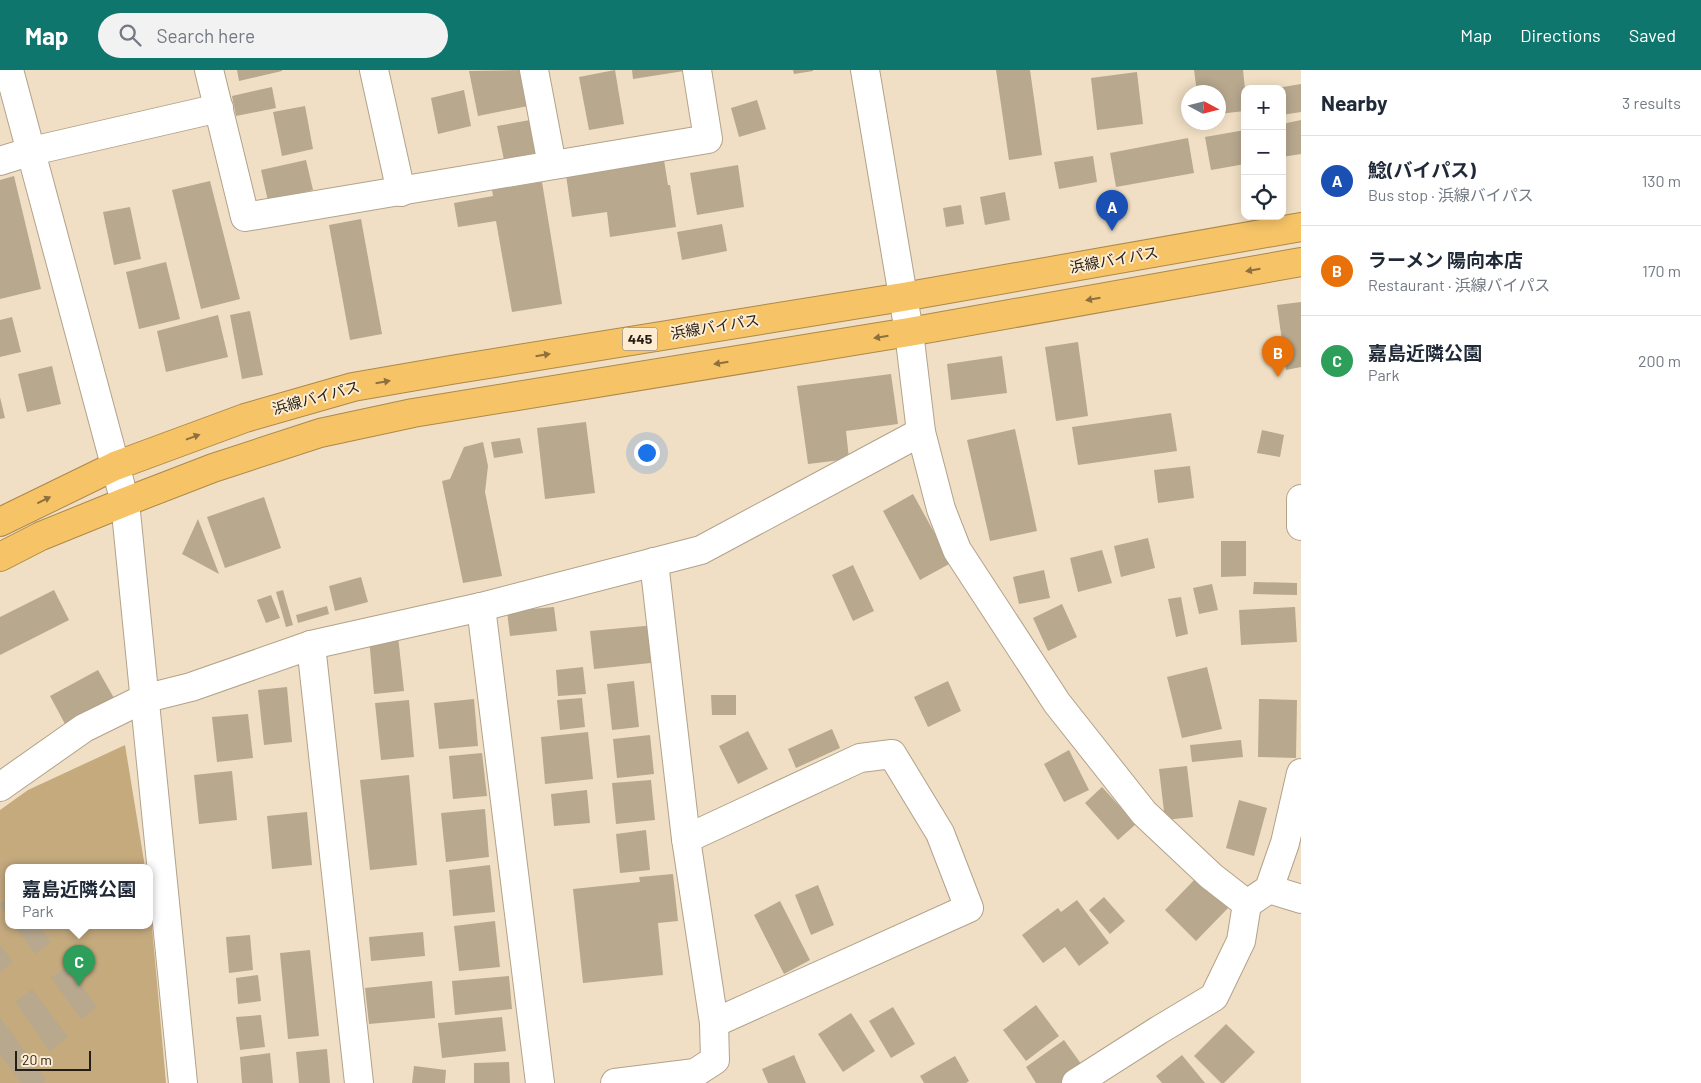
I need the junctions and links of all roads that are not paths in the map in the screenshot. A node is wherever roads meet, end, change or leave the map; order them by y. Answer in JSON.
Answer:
{"nodes":[{"id":1,"x":9,"y":70,"type":"edge"},
{"id":2,"x":209,"y":70,"type":"edge"},
{"id":3,"x":374,"y":70,"type":"edge"},
{"id":4,"x":534,"y":70,"type":"edge"},
{"id":5,"x":697,"y":70,"type":"edge"},
{"id":6,"x":865,"y":70,"type":"edge"},
{"id":7,"x":218,"y":108,"type":"junction"},
{"id":8,"x":32,"y":151,"type":"junction"},
{"id":9,"x":0,"y":161,"type":"edge"},
{"id":10,"x":552,"y":165,"type":"junction"},
{"id":11,"x":401,"y":192,"type":"junction"},
{"id":12,"x":1301,"y":227,"type":"edge"},
{"id":13,"x":1301,"y":262,"type":"edge"},
{"id":14,"x":902,"y":297,"type":"junction"},
{"id":15,"x":908,"y":332,"type":"junction"},
{"id":16,"x":922,"y":432,"type":"junction"},
{"id":17,"x":115,"y":466,"type":"junction"},
{"id":18,"x":1301,"y":499,"type":"edge"},
{"id":19,"x":125,"y":502,"type":"junction"},
{"id":20,"x":0,"y":522,"type":"edge"},
{"id":21,"x":1301,"y":526,"type":"edge"},
{"id":22,"x":0,"y":557,"type":"edge"},
{"id":23,"x":654,"y":562,"type":"junction"},
{"id":24,"x":481,"y":607,"type":"junction"},
{"id":25,"x":311,"y":645,"type":"junction"},
{"id":26,"x":144,"y":699,"type":"junction"},
{"id":27,"x":1301,"y":773,"type":"edge"},
{"id":28,"x":0,"y":787,"type":"edge"},
{"id":29,"x":686,"y":839,"type":"junction"},
{"id":30,"x":1269,"y":889,"type":"junction"},
{"id":31,"x":1301,"y":899,"type":"edge"},
{"id":32,"x":1246,"y":904,"type":"junction"},
{"id":33,"x":714,"y":1023,"type":"junction"},
{"id":34,"x":183,"y":1083,"type":"edge"},
{"id":35,"x":359,"y":1083,"type":"edge"},
{"id":36,"x":540,"y":1083,"type":"edge"},
{"id":37,"x":616,"y":1083,"type":"edge"},
{"id":38,"x":1076,"y":1083,"type":"edge"}],
"edges":[{"from":1,"to":8,"type":"street"},
{"from":2,"to":7,"type":"street"},
{"from":3,"to":11,"type":"street"},
{"from":4,"to":10,"type":"street"},
{"from":5,"to":10,"type":"street"},
{"from":6,"to":14,"type":"street"},
{"from":7,"to":8,"type":"street"},
{"from":7,"to":11,"type":"street"},
{"from":8,"to":9,"type":"street"},
{"from":8,"to":17,"type":"street"},
{"from":10,"to":11,"type":"street"},
{"from":12,"to":14,"type":"highway","name":"浜線バイパス","number":"445"},
{"from":13,"to":15,"type":"highway","number":"445","one_way":true},
{"from":14,"to":15,"type":"street"},
{"from":17,"to":14,"type":"highway","name":"浜線バイパス","number":"445","one_way":true},
{"from":15,"to":16,"type":"street"},
{"from":15,"to":19,"type":"highway","number":"445","one_way":true},
{"from":16,"to":23,"type":"street"},
{"from":16,"to":32,"type":"street"},
{"from":17,"to":19,"type":"street"},
{"from":20,"to":17,"type":"highway","name":"浜線バイパス","number":"445","one_way":true},
{"from":18,"to":21,"type":"street"},
{"from":19,"to":22,"type":"highway","number":"445"},
{"from":19,"to":26,"type":"street"},
{"from":23,"to":24,"type":"street"},
{"from":23,"to":29,"type":"street"},
{"from":24,"to":25,"type":"street"},
{"from":24,"to":36,"type":"street"},
{"from":25,"to":26,"type":"street"},
{"from":25,"to":35,"type":"street"},
{"from":26,"to":28,"type":"street"},
{"from":26,"to":34,"type":"street"},
{"from":27,"to":30,"type":"street"},
{"from":29,"to":33,"type":"street"},
{"from":29,"to":33,"type":"street"},
{"from":30,"to":31,"type":"street"},
{"from":30,"to":32,"type":"street"},
{"from":32,"to":38,"type":"street"},
{"from":33,"to":37,"type":"street"}]}
